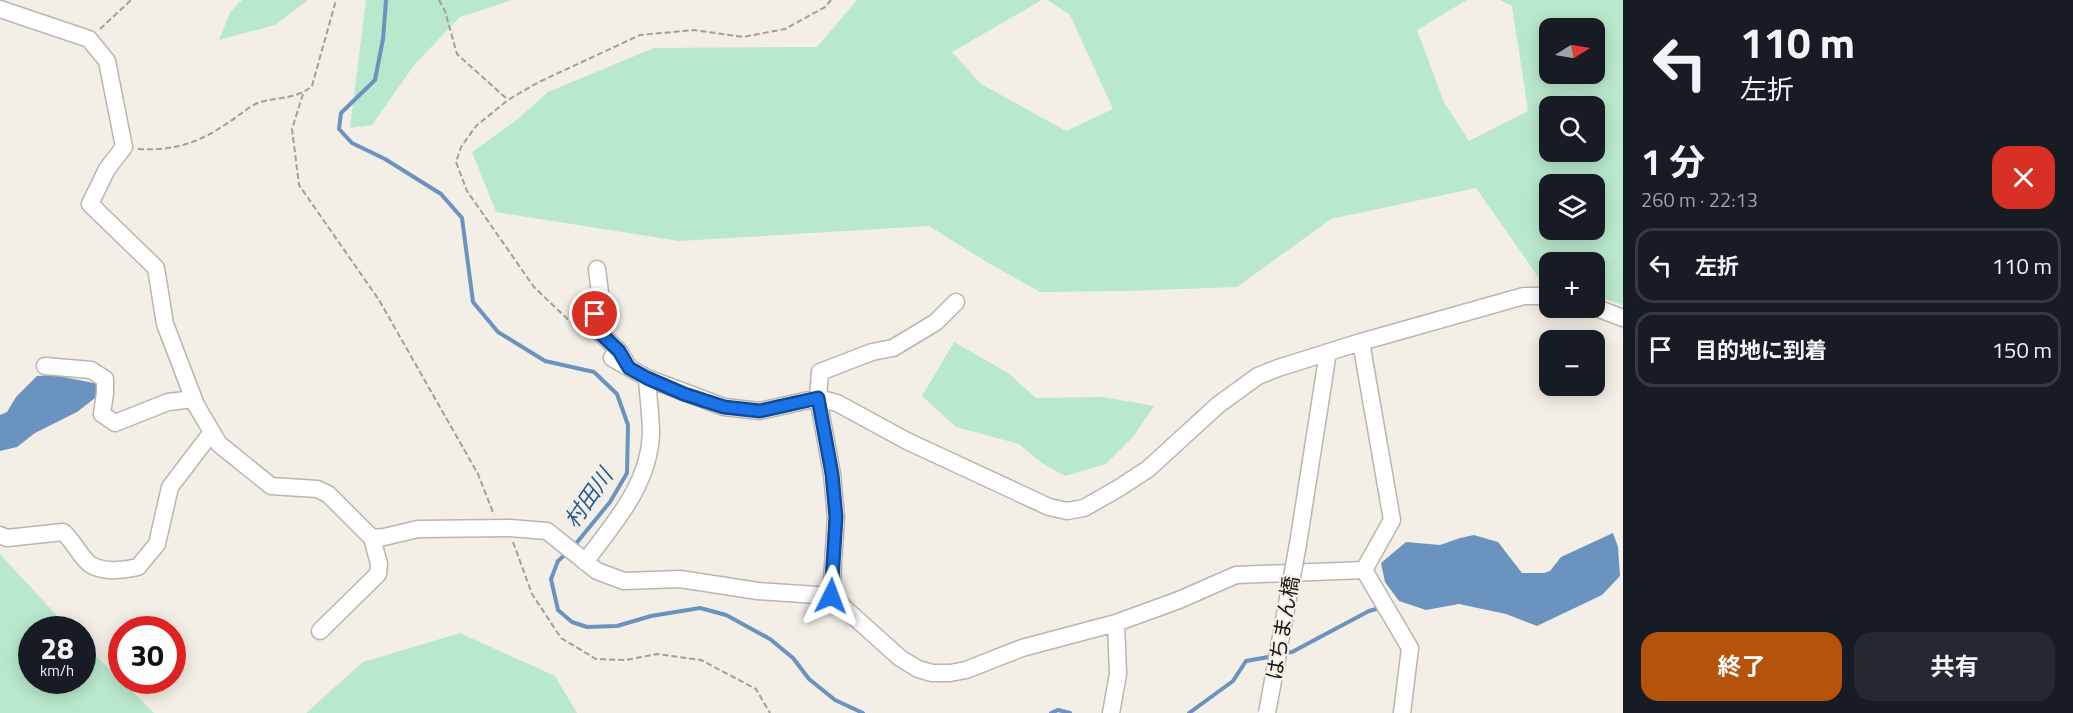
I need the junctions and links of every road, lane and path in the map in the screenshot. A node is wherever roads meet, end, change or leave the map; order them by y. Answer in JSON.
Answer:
{"nodes":[{"id":1,"x":131,"y":0,"type":"edge"},
{"id":2,"x":336,"y":0,"type":"edge"},
{"id":3,"x":439,"y":0,"type":"edge"},
{"id":4,"x":831,"y":0,"type":"edge"},
{"id":5,"x":0,"y":9,"type":"edge"},
{"id":6,"x":89,"y":39,"type":"junction"},
{"id":7,"x":303,"y":94,"type":"junction"},
{"id":8,"x":508,"y":100,"type":"junction"},
{"id":9,"x":124,"y":147,"type":"junction"},
{"id":10,"x":597,"y":269,"type":"dead end"},
{"id":11,"x":1539,"y":296,"type":"edge"},
{"id":12,"x":956,"y":302,"type":"dead end"},
{"id":13,"x":1605,"y":311,"type":"edge"},
{"id":14,"x":1623,"y":318,"type":"edge"},
{"id":15,"x":588,"y":338,"type":"dead end"},
{"id":16,"x":1361,"y":342,"type":"junction"},
{"id":17,"x":1329,"y":352,"type":"junction"},
{"id":18,"x":612,"y":358,"type":"dead end"},
{"id":19,"x":45,"y":366,"type":"dead end"},
{"id":20,"x":629,"y":368,"type":"junction"},
{"id":21,"x":647,"y":378,"type":"junction"},
{"id":22,"x":818,"y":398,"type":"junction"},
{"id":23,"x":194,"y":399,"type":"junction"},
{"id":24,"x":212,"y":432,"type":"junction"},
{"id":25,"x":503,"y":528,"type":"junction"},
{"id":26,"x":0,"y":535,"type":"edge"},
{"id":27,"x":372,"y":538,"type":"junction"},
{"id":28,"x":585,"y":562,"type":"junction"},
{"id":29,"x":1364,"y":570,"type":"junction"},
{"id":30,"x":831,"y":596,"type":"junction"},
{"id":31,"x":1116,"y":623,"type":"junction"},
{"id":32,"x":320,"y":632,"type":"dead end"},
{"id":33,"x":770,"y":713,"type":"edge"},
{"id":34,"x":1111,"y":713,"type":"edge"},
{"id":35,"x":1267,"y":713,"type":"edge"},
{"id":36,"x":1402,"y":713,"type":"edge"}],
"edges":[{"from":1,"to":6,"type":"path"},
{"from":2,"to":7,"type":"path"},
{"from":3,"to":8,"type":"path"},
{"from":4,"to":8,"type":"path"},
{"from":5,"to":6,"type":"street"},
{"from":6,"to":9,"type":"street"},
{"from":7,"to":9,"type":"path"},
{"from":7,"to":25,"type":"path"},
{"from":8,"to":15,"type":"path"},
{"from":9,"to":23,"type":"street"},
{"from":10,"to":20,"type":"street"},
{"from":11,"to":16,"type":"street"},
{"from":12,"to":22,"type":"street"},
{"from":13,"to":14,"type":"street"},
{"from":16,"to":17,"type":"street"},
{"from":16,"to":29,"type":"street"},
{"from":17,"to":22,"type":"street"},
{"from":17,"to":35,"type":"street","name":"はちまん橋","bridge":true},
{"from":18,"to":20,"type":"street"},
{"from":19,"to":23,"type":"street"},
{"from":20,"to":21,"type":"street"},
{"from":21,"to":22,"type":"street"},
{"from":21,"to":28,"type":"street"},
{"from":22,"to":30,"type":"street"},
{"from":23,"to":24,"type":"street"},
{"from":24,"to":26,"type":"street"},
{"from":24,"to":27,"type":"street"},
{"from":25,"to":27,"type":"street"},
{"from":25,"to":28,"type":"street"},
{"from":25,"to":33,"type":"path"},
{"from":27,"to":32,"type":"street"},
{"from":28,"to":30,"type":"street"},
{"from":29,"to":31,"type":"street"},
{"from":29,"to":36,"type":"street"},
{"from":30,"to":31,"type":"street"},
{"from":31,"to":34,"type":"street"}]}
